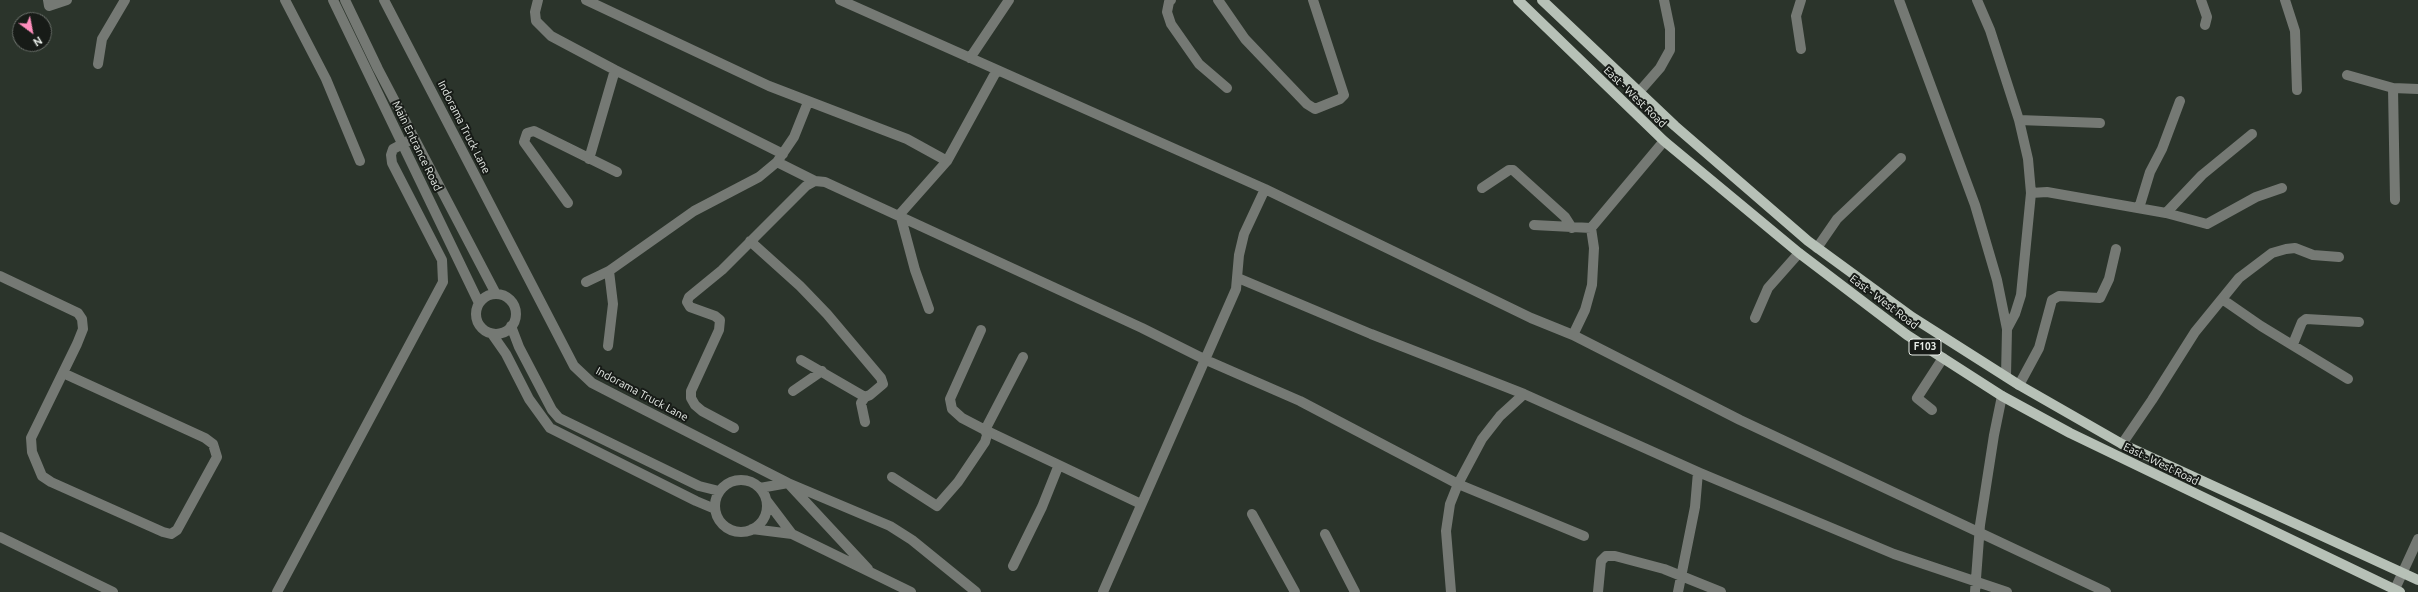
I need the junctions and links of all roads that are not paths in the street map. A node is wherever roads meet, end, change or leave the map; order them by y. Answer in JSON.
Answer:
{"nodes":[{"id":1,"x":48,"y":0,"type":"edge"},
{"id":2,"x":67,"y":0,"type":"edge"},
{"id":3,"x":125,"y":0,"type":"edge"},
{"id":4,"x":285,"y":0,"type":"edge"},
{"id":5,"x":333,"y":0,"type":"edge"},
{"id":6,"x":345,"y":0,"type":"edge"},
{"id":7,"x":384,"y":0,"type":"edge"},
{"id":8,"x":538,"y":0,"type":"edge"},
{"id":9,"x":586,"y":0,"type":"edge"},
{"id":10,"x":840,"y":0,"type":"edge"},
{"id":11,"x":1009,"y":0,"type":"edge"},
{"id":12,"x":1171,"y":0,"type":"edge"},
{"id":13,"x":1218,"y":0,"type":"edge"},
{"id":14,"x":1313,"y":0,"type":"edge"},
{"id":15,"x":1518,"y":0,"type":"edge"},
{"id":16,"x":1542,"y":0,"type":"edge"},
{"id":17,"x":1664,"y":0,"type":"edge"},
{"id":18,"x":1801,"y":0,"type":"edge"},
{"id":19,"x":1899,"y":0,"type":"edge"},
{"id":20,"x":1977,"y":0,"type":"edge"},
{"id":21,"x":2201,"y":0,"type":"edge"},
{"id":22,"x":2285,"y":0,"type":"edge"},
{"id":23,"x":2204,"y":25,"type":"dead end"},
{"id":24,"x":1801,"y":49,"type":"dead end"},
{"id":25,"x":970,"y":58,"type":"junction"},
{"id":26,"x":98,"y":64,"type":"dead end"},
{"id":27,"x":615,"y":70,"type":"junction"},
{"id":28,"x":996,"y":70,"type":"junction"},
{"id":29,"x":2347,"y":75,"type":"dead end"},
{"id":30,"x":1227,"y":88,"type":"dead end"},
{"id":31,"x":2393,"y":88,"type":"junction"},
{"id":32,"x":2418,"y":89,"type":"edge"},
{"id":33,"x":2297,"y":90,"type":"dead end"},
{"id":34,"x":1639,"y":92,"type":"junction"},
{"id":35,"x":2180,"y":101,"type":"dead end"},
{"id":36,"x":808,"y":102,"type":"junction"},
{"id":37,"x":2019,"y":120,"type":"junction"},
{"id":38,"x":2100,"y":123,"type":"dead end"},
{"id":39,"x":2252,"y":134,"type":"dead end"},
{"id":40,"x":414,"y":138,"type":"junction"},
{"id":41,"x":1664,"y":141,"type":"junction"},
{"id":42,"x":401,"y":144,"type":"junction"},
{"id":43,"x":780,"y":158,"type":"junction"},
{"id":44,"x":1901,"y":158,"type":"dead end"},
{"id":45,"x":588,"y":159,"type":"junction"},
{"id":46,"x":360,"y":161,"type":"dead end"},
{"id":47,"x":947,"y":161,"type":"junction"},
{"id":48,"x":616,"y":172,"type":"dead end"},
{"id":49,"x":815,"y":181,"type":"junction"},
{"id":50,"x":1482,"y":188,"type":"dead end"},
{"id":51,"x":2282,"y":188,"type":"dead end"},
{"id":52,"x":1265,"y":189,"type":"junction"},
{"id":53,"x":2031,"y":193,"type":"junction"},
{"id":54,"x":2395,"y":200,"type":"dead end"},
{"id":55,"x":568,"y":203,"type":"dead end"},
{"id":56,"x":2139,"y":208,"type":"junction"},
{"id":57,"x":2166,"y":213,"type":"junction"},
{"id":58,"x":900,"y":214,"type":"junction"},
{"id":59,"x":1534,"y":225,"type":"dead end"},
{"id":60,"x":1572,"y":228,"type":"junction"},
{"id":61,"x":1592,"y":228,"type":"junction"},
{"id":62,"x":750,"y":241,"type":"junction"},
{"id":63,"x":1817,"y":248,"type":"junction"},
{"id":64,"x":2116,"y":249,"type":"dead end"},
{"id":65,"x":1799,"y":253,"type":"junction"},
{"id":66,"x":2339,"y":257,"type":"dead end"},
{"id":67,"x":609,"y":271,"type":"junction"},
{"id":68,"x":0,"y":276,"type":"edge"},
{"id":69,"x":1238,"y":278,"type":"junction"},
{"id":70,"x":586,"y":282,"type":"dead end"},
{"id":71,"x":496,"y":294,"type":"junction"},
{"id":72,"x":2222,"y":299,"type":"junction"},
{"id":73,"x":479,"y":303,"type":"junction"},
{"id":74,"x":929,"y":309,"type":"dead end"},
{"id":75,"x":1755,"y":318,"type":"dead end"},
{"id":76,"x":2359,"y":322,"type":"dead end"},
{"id":77,"x":511,"y":326,"type":"junction"},
{"id":78,"x":2007,"y":329,"type":"junction"},
{"id":79,"x":981,"y":330,"type":"dead end"},
{"id":80,"x":492,"y":334,"type":"junction"},
{"id":81,"x":1573,"y":335,"type":"junction"},
{"id":82,"x":2293,"y":344,"type":"junction"},
{"id":83,"x":608,"y":346,"type":"dead end"},
{"id":84,"x":1023,"y":358,"type":"dead end"},
{"id":85,"x":1943,"y":358,"type":"junction"},
{"id":86,"x":800,"y":360,"type":"dead end"},
{"id":87,"x":1206,"y":360,"type":"junction"},
{"id":88,"x":822,"y":371,"type":"junction"},
{"id":89,"x":64,"y":373,"type":"junction"},
{"id":90,"x":2006,"y":376,"type":"junction"},
{"id":91,"x":2348,"y":379,"type":"dead end"},
{"id":92,"x":2019,"y":385,"type":"junction"},
{"id":93,"x":794,"y":391,"type":"dead end"},
{"id":94,"x":1524,"y":394,"type":"junction"},
{"id":95,"x":2002,"y":396,"type":"junction"},
{"id":96,"x":865,"y":397,"type":"junction"},
{"id":97,"x":1932,"y":410,"type":"dead end"},
{"id":98,"x":865,"y":422,"type":"dead end"},
{"id":99,"x":734,"y":428,"type":"dead end"},
{"id":100,"x":985,"y":430,"type":"junction"},
{"id":101,"x":2122,"y":444,"type":"junction"},
{"id":102,"x":1058,"y":467,"type":"junction"},
{"id":103,"x":1698,"y":472,"type":"junction"},
{"id":104,"x":892,"y":477,"type":"dead end"},
{"id":105,"x":788,"y":483,"type":"junction"},
{"id":106,"x":1458,"y":484,"type":"junction"},
{"id":107,"x":760,"y":488,"type":"junction"},
{"id":108,"x":719,"y":491,"type":"junction"},
{"id":109,"x":767,"y":501,"type":"junction"},
{"id":110,"x":1141,"y":504,"type":"junction"},
{"id":111,"x":715,"y":509,"type":"junction"},
{"id":112,"x":1252,"y":514,"type":"dead end"},
{"id":113,"x":752,"y":529,"type":"junction"},
{"id":114,"x":1979,"y":533,"type":"junction"},
{"id":115,"x":792,"y":534,"type":"junction"},
{"id":116,"x":1325,"y":534,"type":"dead end"},
{"id":117,"x":1584,"y":536,"type":"dead end"},
{"id":118,"x":0,"y":537,"type":"edge"},
{"id":119,"x":2418,"y":539,"type":"edge"},
{"id":120,"x":1013,"y":566,"type":"dead end"},
{"id":121,"x":2402,"y":572,"type":"junction"},
{"id":122,"x":872,"y":573,"type":"junction"},
{"id":123,"x":1682,"y":577,"type":"junction"},
{"id":124,"x":1977,"y":580,"type":"junction"},
{"id":125,"x":2418,"y":580,"type":"edge"},
{"id":126,"x":2397,"y":591,"type":"edge"},
{"id":127,"x":113,"y":592,"type":"edge"},
{"id":128,"x":277,"y":592,"type":"edge"},
{"id":129,"x":911,"y":592,"type":"edge"},
{"id":130,"x":976,"y":592,"type":"edge"},
{"id":131,"x":1103,"y":592,"type":"edge"},
{"id":132,"x":1295,"y":592,"type":"edge"},
{"id":133,"x":1355,"y":592,"type":"edge"},
{"id":134,"x":1451,"y":592,"type":"edge"},
{"id":135,"x":1598,"y":592,"type":"edge"},
{"id":136,"x":1678,"y":592,"type":"edge"},
{"id":137,"x":1721,"y":592,"type":"edge"},
{"id":138,"x":1976,"y":592,"type":"edge"},
{"id":139,"x":2007,"y":592,"type":"edge"},
{"id":140,"x":2106,"y":592,"type":"edge"}],
"edges":[{"from":1,"to":2,"type":"street"},
{"from":3,"to":26,"type":"street"},
{"from":4,"to":46,"type":"street"},
{"from":5,"to":42,"type":"street","name":"Main Entrance Road"},
{"from":6,"to":40,"type":"street"},
{"from":7,"to":105,"type":"street","name":"Indorama Truck Lane"},
{"from":8,"to":27,"type":"street"},
{"from":9,"to":36,"type":"street"},
{"from":10,"to":25,"type":"street"},
{"from":11,"to":25,"type":"street"},
{"from":12,"to":30,"type":"street"},
{"from":13,"to":14,"type":"street"},
{"from":15,"to":41,"type":"main road","name":"East - West Road","number":"F103"},
{"from":16,"to":34,"type":"main road","name":"East - West Road","number":"F103"},
{"from":17,"to":34,"type":"street"},
{"from":18,"to":24,"type":"street"},
{"from":19,"to":78,"type":"street"},
{"from":20,"to":37,"type":"street"},
{"from":21,"to":23,"type":"street"},
{"from":22,"to":33,"type":"street"},
{"from":25,"to":28,"type":"street"},
{"from":27,"to":43,"type":"street"},
{"from":27,"to":45,"type":"street"},
{"from":28,"to":47,"type":"street"},
{"from":28,"to":52,"type":"street"},
{"from":29,"to":31,"type":"street"},
{"from":31,"to":32,"type":"street"},
{"from":31,"to":54,"type":"street"},
{"from":34,"to":63,"type":"main road","name":"East - West Road","number":"F103"},
{"from":35,"to":56,"type":"street"},
{"from":36,"to":43,"type":"street"},
{"from":36,"to":47,"type":"street"},
{"from":37,"to":38,"type":"street"},
{"from":37,"to":53,"type":"street"},
{"from":39,"to":57,"type":"street"},
{"from":40,"to":42,"type":"street"},
{"from":40,"to":71,"type":"street"},
{"from":41,"to":61,"type":"street"},
{"from":41,"to":65,"type":"main road","name":"East - West Road","number":"F103"},
{"from":42,"to":73,"type":"street","name":"Main Entrance Road"},
{"from":42,"to":128,"type":"street"},
{"from":43,"to":49,"type":"street"},
{"from":43,"to":67,"type":"street"},
{"from":44,"to":63,"type":"street"},
{"from":45,"to":48,"type":"street"},
{"from":45,"to":55,"type":"street"},
{"from":47,"to":58,"type":"street"},
{"from":49,"to":58,"type":"street"},
{"from":49,"to":62,"type":"street"},
{"from":50,"to":60,"type":"street"},
{"from":51,"to":57,"type":"street"},
{"from":52,"to":69,"type":"street"},
{"from":52,"to":81,"type":"street"},
{"from":53,"to":56,"type":"street"},
{"from":53,"to":78,"type":"street"},
{"from":56,"to":57,"type":"street"},
{"from":58,"to":74,"type":"street"},
{"from":58,"to":87,"type":"street"},
{"from":59,"to":60,"type":"street"},
{"from":60,"to":61,"type":"street"},
{"from":61,"to":81,"type":"street"},
{"from":62,"to":96,"type":"street"},
{"from":62,"to":99,"type":"street"},
{"from":63,"to":90,"type":"main road","name":"East - West Road","number":"F103"},
{"from":64,"to":92,"type":"street"},
{"from":65,"to":75,"type":"street"},
{"from":65,"to":85,"type":"main road","name":"East - West Road","number":"F103"},
{"from":66,"to":72,"type":"street"},
{"from":67,"to":70,"type":"street"},
{"from":67,"to":83,"type":"street"},
{"from":68,"to":89,"type":"street"},
{"from":69,"to":87,"type":"street"},
{"from":69,"to":94,"type":"street"},
{"from":71,"to":73,"type":"street"},
{"from":71,"to":77,"type":"street"},
{"from":72,"to":82,"type":"street"},
{"from":72,"to":101,"type":"street"},
{"from":73,"to":80,"type":"street"},
{"from":76,"to":82,"type":"street"},
{"from":77,"to":80,"type":"street"},
{"from":77,"to":108,"type":"street"},
{"from":78,"to":90,"type":"street"},
{"from":79,"to":100,"type":"street"},
{"from":80,"to":111,"type":"street"},
{"from":81,"to":114,"type":"street"},
{"from":82,"to":91,"type":"street"},
{"from":84,"to":100,"type":"street"},
{"from":85,"to":95,"type":"main road","name":"East - West Road","number":"F103"},
{"from":85,"to":97,"type":"street"},
{"from":86,"to":88,"type":"street"},
{"from":87,"to":106,"type":"street"},
{"from":87,"to":110,"type":"street"},
{"from":88,"to":93,"type":"street"},
{"from":88,"to":96,"type":"street"},
{"from":89,"to":89,"type":"street"},
{"from":90,"to":92,"type":"main road","name":"East - West Road","number":"F103"},
{"from":92,"to":101,"type":"main road","name":"East - West Road","number":"F103"},
{"from":94,"to":103,"type":"street"},
{"from":94,"to":106,"type":"street"},
{"from":95,"to":114,"type":"street"},
{"from":95,"to":126,"type":"main road","name":"East - West Road","number":"F103"},
{"from":96,"to":98,"type":"street"},
{"from":100,"to":102,"type":"street"},
{"from":100,"to":104,"type":"street"},
{"from":101,"to":121,"type":"main road","name":"East - West Road","number":"F103"},
{"from":102,"to":110,"type":"street"},
{"from":102,"to":120,"type":"street"},
{"from":103,"to":123,"type":"street"},
{"from":103,"to":124,"type":"street"},
{"from":105,"to":107,"type":"street"},
{"from":105,"to":122,"type":"street"},
{"from":105,"to":130,"type":"street","name":"Indorama Truck Lane"},
{"from":106,"to":117,"type":"street"},
{"from":106,"to":134,"type":"street"},
{"from":107,"to":108,"type":"street"},
{"from":107,"to":109,"type":"street"},
{"from":108,"to":111,"type":"street"},
{"from":109,"to":113,"type":"street"},
{"from":109,"to":115,"type":"street"},
{"from":110,"to":131,"type":"street"},
{"from":111,"to":113,"type":"street"},
{"from":112,"to":132,"type":"street"},
{"from":113,"to":115,"type":"street"},
{"from":114,"to":124,"type":"street"},
{"from":114,"to":140,"type":"street"},
{"from":115,"to":122,"type":"street"},
{"from":116,"to":133,"type":"street"},
{"from":118,"to":127,"type":"street"},
{"from":119,"to":121,"type":"street"},
{"from":121,"to":125,"type":"main road","name":"East - West Road","number":"F103"},
{"from":121,"to":126,"type":"street"},
{"from":122,"to":129,"type":"street"},
{"from":123,"to":135,"type":"street"},
{"from":123,"to":136,"type":"street"},
{"from":123,"to":137,"type":"street"},
{"from":124,"to":138,"type":"street"},
{"from":124,"to":139,"type":"street"}]}
